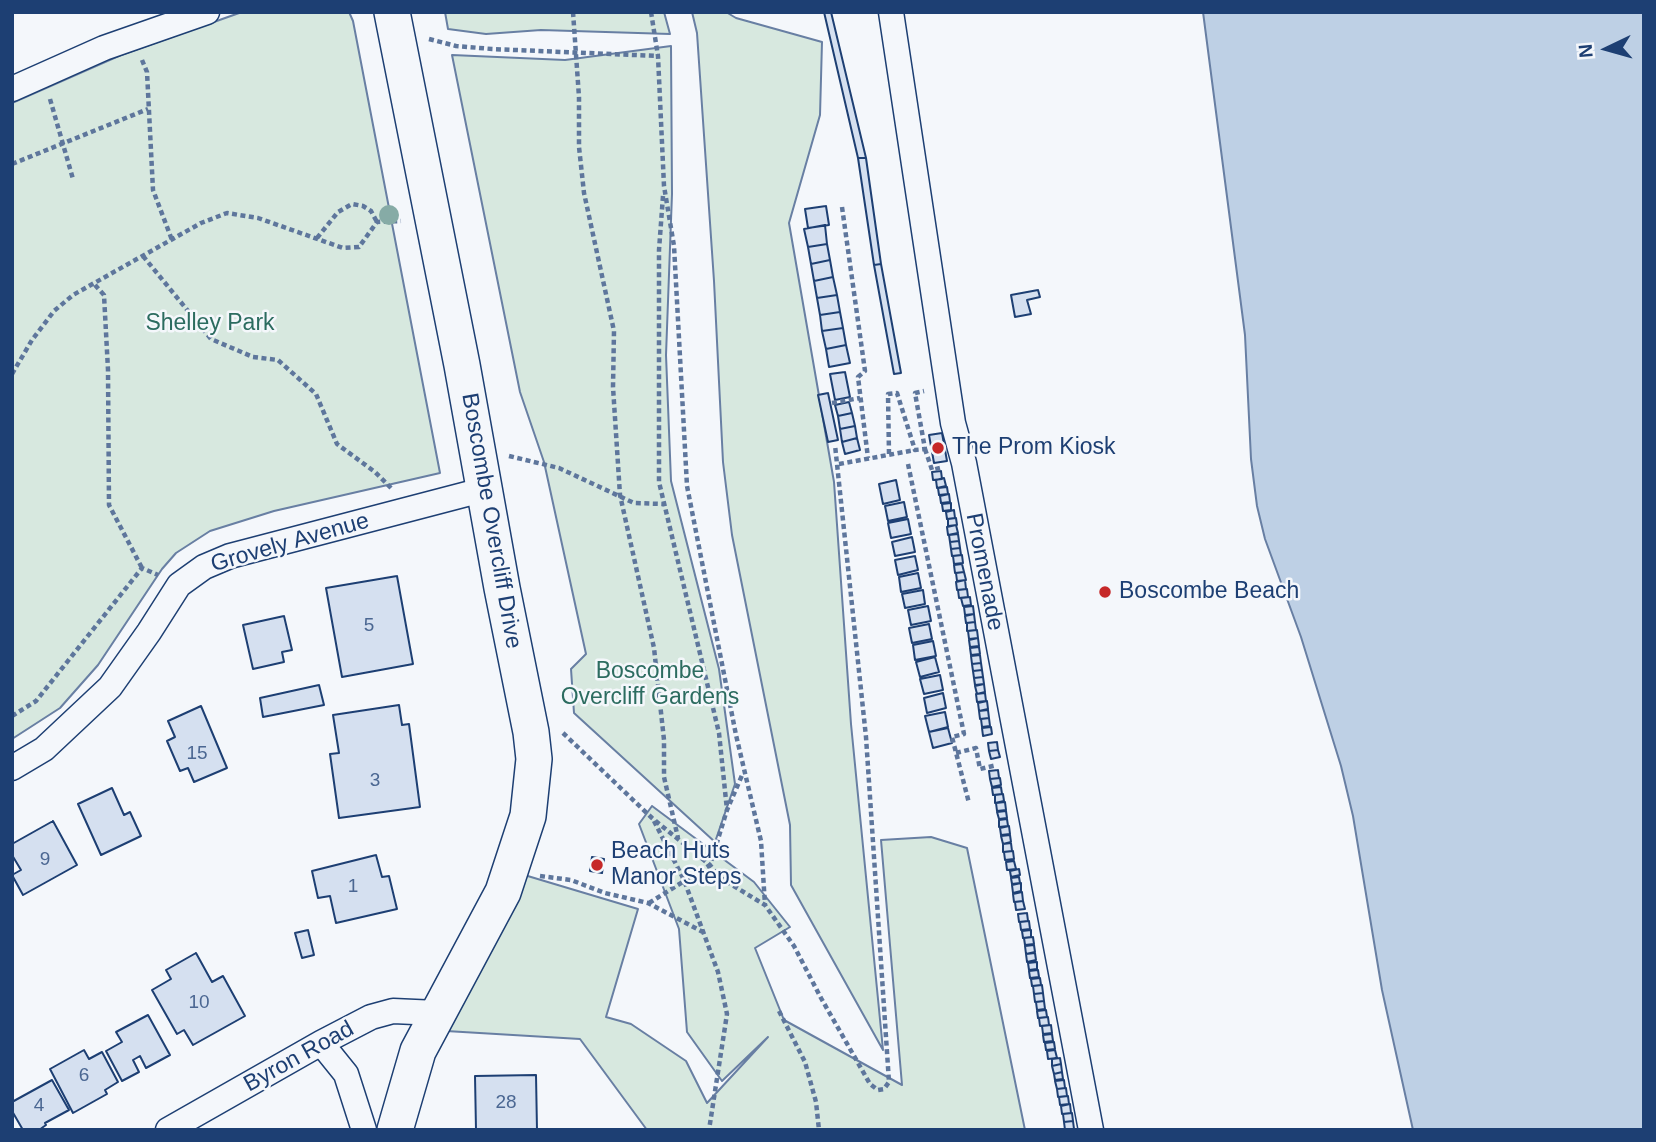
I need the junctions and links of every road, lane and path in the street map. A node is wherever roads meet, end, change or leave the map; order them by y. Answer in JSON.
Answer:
{"nodes":[{"id":1,"x":206,"y":12,"type":"edge"},
{"id":2,"x":573,"y":12,"type":"edge"},
{"id":3,"x":652,"y":12,"type":"edge"},
{"id":4,"x":891,"y":12,"type":"edge"},
{"id":5,"x":394,"y":22,"type":"edge"},
{"id":6,"x":133,"y":37,"type":"junction"},
{"id":7,"x":574,"y":52,"type":"junction"},
{"id":8,"x":658,"y":56,"type":"junction"},
{"id":9,"x":43,"y":75,"type":"junction"},
{"id":10,"x":12,"y":89,"type":"edge"},
{"id":11,"x":148,"y":109,"type":"junction"},
{"id":12,"x":63,"y":142,"type":"junction"},
{"id":13,"x":12,"y":164,"type":"edge"},
{"id":14,"x":73,"y":179,"type":"dead end"},
{"id":15,"x":664,"y":186,"type":"junction"},
{"id":16,"x":842,"y":207,"type":"dead end"},
{"id":17,"x":317,"y":238,"type":"junction"},
{"id":18,"x":172,"y":240,"type":"junction"},
{"id":19,"x":143,"y":256,"type":"junction"},
{"id":20,"x":94,"y":285,"type":"junction"},
{"id":21,"x":12,"y":374,"type":"edge"},
{"id":22,"x":933,"y":389,"type":"dead end"},
{"id":23,"x":860,"y":398,"type":"junction"},
{"id":24,"x":832,"y":403,"type":"dead end"},
{"id":25,"x":835,"y":445,"type":"dead end"},
{"id":26,"x":478,"y":446,"type":"junction"},
{"id":27,"x":925,"y":449,"type":"junction"},
{"id":28,"x":915,"y":450,"type":"junction"},
{"id":29,"x":889,"y":454,"type":"junction"},
{"id":30,"x":868,"y":458,"type":"junction"},
{"id":31,"x":839,"y":464,"type":"junction"},
{"id":32,"x":908,"y":464,"type":"dead end"},
{"id":33,"x":932,"y":470,"type":"dead end"},
{"id":34,"x":486,"y":489,"type":"junction"},
{"id":35,"x":620,"y":495,"type":"junction"},
{"id":36,"x":663,"y":504,"type":"junction"},
{"id":37,"x":411,"y":509,"type":"junction"},
{"id":38,"x":142,"y":568,"type":"junction"},
{"id":39,"x":179,"y":585,"type":"junction"},
{"id":40,"x":12,"y":716,"type":"edge"},
{"id":41,"x":531,"y":732,"type":"junction"},
{"id":42,"x":956,"y":753,"type":"junction"},
{"id":43,"x":12,"y":768,"type":"edge"},
{"id":44,"x":980,"y":769,"type":"dead end"},
{"id":45,"x":744,"y":772,"type":"junction"},
{"id":46,"x":969,"y":803,"type":"dead end"},
{"id":47,"x":727,"y":810,"type":"junction"},
{"id":48,"x":652,"y":818,"type":"junction"},
{"id":49,"x":678,"y":839,"type":"junction"},
{"id":50,"x":710,"y":865,"type":"junction"},
{"id":51,"x":538,"y":876,"type":"dead end"},
{"id":52,"x":684,"y":880,"type":"junction"},
{"id":53,"x":648,"y":903,"type":"junction"},
{"id":54,"x":765,"y":905,"type":"junction"},
{"id":55,"x":703,"y":932,"type":"junction"},
{"id":56,"x":779,"y":1011,"type":"dead end"},
{"id":57,"x":438,"y":1013,"type":"junction"},
{"id":58,"x":321,"y":1043,"type":"junction"},
{"id":59,"x":168,"y":1130,"type":"edge"},
{"id":60,"x":364,"y":1130,"type":"edge"},
{"id":61,"x":394,"y":1130,"type":"edge"},
{"id":62,"x":709,"y":1130,"type":"edge"},
{"id":63,"x":819,"y":1130,"type":"edge"},
{"id":64,"x":1091,"y":1130,"type":"edge"}],
"edges":[{"from":1,"to":6,"type":"street"},
{"from":2,"to":7,"type":"path"},
{"from":3,"to":8,"type":"path"},
{"from":4,"to":64,"type":"street","name":"Promenade"},
{"from":5,"to":7,"type":"path"},
{"from":5,"to":26,"type":"street","name":"Boscombe Overcliff Drive"},
{"from":6,"to":9,"type":"street"},
{"from":6,"to":11,"type":"path"},
{"from":7,"to":8,"type":"path"},
{"from":7,"to":35,"type":"path"},
{"from":8,"to":15,"type":"path"},
{"from":9,"to":10,"type":"street"},
{"from":9,"to":12,"type":"path"},
{"from":11,"to":12,"type":"path"},
{"from":11,"to":18,"type":"path"},
{"from":12,"to":13,"type":"path"},
{"from":12,"to":14,"type":"path"},
{"from":15,"to":36,"type":"path"},
{"from":15,"to":45,"type":"path"},
{"from":16,"to":23,"type":"path"},
{"from":17,"to":17,"type":"path"},
{"from":17,"to":18,"type":"path"},
{"from":18,"to":19,"type":"path"},
{"from":19,"to":20,"type":"path"},
{"from":19,"to":37,"type":"path"},
{"from":20,"to":21,"type":"path"},
{"from":20,"to":38,"type":"path"},
{"from":22,"to":27,"type":"path"},
{"from":23,"to":24,"type":"path"},
{"from":23,"to":30,"type":"path"},
{"from":25,"to":31,"type":"path"},
{"from":26,"to":34,"type":"street","name":"Boscombe Overcliff Drive"},
{"from":26,"to":35,"type":"path"},
{"from":27,"to":28,"type":"path"},
{"from":27,"to":33,"type":"path"},
{"from":28,"to":29,"type":"path"},
{"from":28,"to":29,"type":"path"},
{"from":29,"to":30,"type":"path"},
{"from":30,"to":31,"type":"path"},
{"from":31,"to":54,"type":"path"},
{"from":32,"to":42,"type":"path"},
{"from":34,"to":37,"type":"street","name":"Grovely Avenue"},
{"from":34,"to":41,"type":"street","name":"Boscombe Overcliff Drive"},
{"from":35,"to":36,"type":"path"},
{"from":35,"to":49,"type":"path"},
{"from":36,"to":47,"type":"path"},
{"from":37,"to":39,"type":"street","name":"Grovely Avenue"},
{"from":38,"to":39,"type":"path"},
{"from":38,"to":40,"type":"path"},
{"from":39,"to":43,"type":"street","name":"Grovely Avenue"},
{"from":41,"to":48,"type":"path"},
{"from":41,"to":57,"type":"street","name":"Boscombe Overcliff Drive"},
{"from":42,"to":44,"type":"path"},
{"from":42,"to":46,"type":"path"},
{"from":45,"to":47,"type":"path"},
{"from":45,"to":54,"type":"path"},
{"from":47,"to":50,"type":"path"},
{"from":48,"to":49,"type":"path"},
{"from":48,"to":52,"type":"path"},
{"from":49,"to":50,"type":"path"},
{"from":50,"to":52,"type":"path"},
{"from":50,"to":54,"type":"path"},
{"from":51,"to":53,"type":"path"},
{"from":52,"to":53,"type":"path"},
{"from":52,"to":55,"type":"path"},
{"from":53,"to":55,"type":"path"},
{"from":55,"to":62,"type":"path"},
{"from":56,"to":63,"type":"path"},
{"from":57,"to":58,"type":"street","name":"Byron Road"},
{"from":57,"to":61,"type":"street","name":"Boscombe Overcliff Drive"},
{"from":58,"to":59,"type":"street","name":"Byron Road"},
{"from":58,"to":60,"type":"street"}]}
